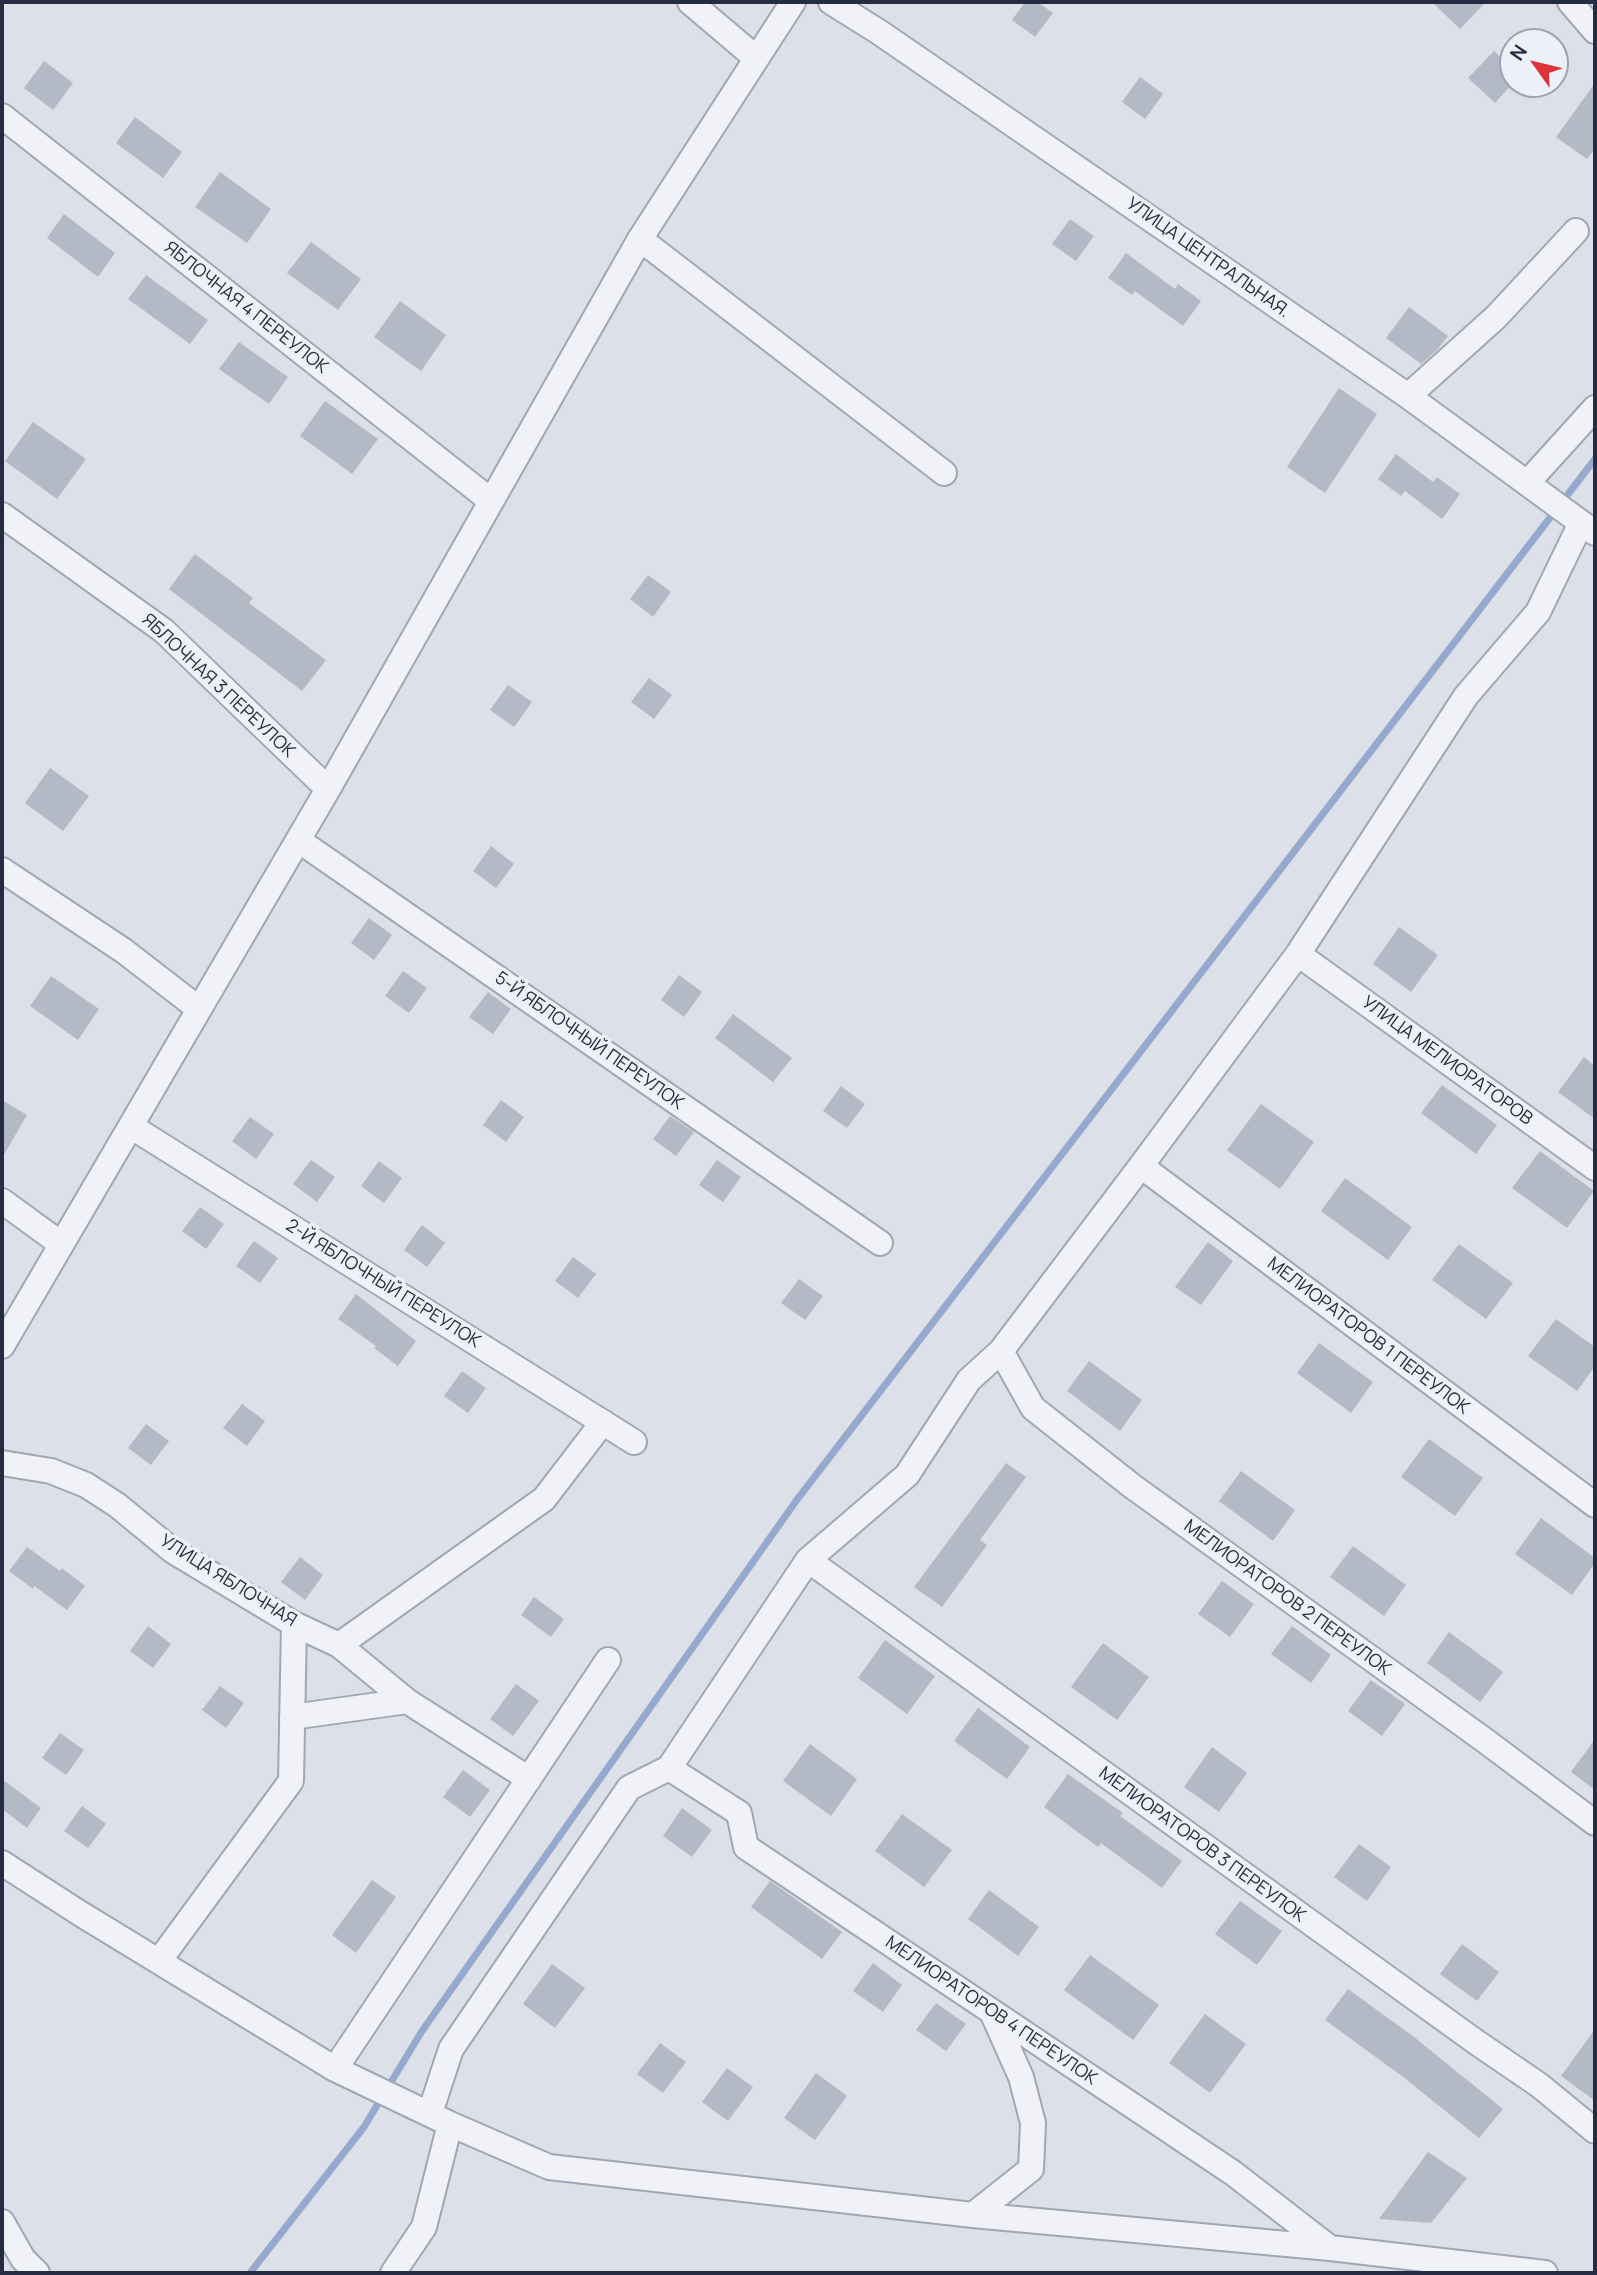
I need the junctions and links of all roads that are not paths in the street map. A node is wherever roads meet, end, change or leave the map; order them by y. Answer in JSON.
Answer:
{"nodes":[{"id":1,"x":690,"y":2,"type":"edge"},
{"id":2,"x":793,"y":2,"type":"edge"},
{"id":3,"x":831,"y":2,"type":"edge"},
{"id":4,"x":1570,"y":2,"type":"edge"},
{"id":5,"x":1595,"y":31,"type":"edge"},
{"id":6,"x":757,"y":58,"type":"junction"},
{"id":7,"x":2,"y":116,"type":"edge"},
{"id":8,"x":1576,"y":231,"type":"dead end"},
{"id":9,"x":640,"y":239,"type":"junction"},
{"id":10,"x":1408,"y":396,"type":"junction"},
{"id":11,"x":1595,"y":408,"type":"edge"},
{"id":12,"x":944,"y":473,"type":"dead end"},
{"id":13,"x":1528,"y":482,"type":"junction"},
{"id":14,"x":490,"y":500,"type":"junction"},
{"id":15,"x":2,"y":515,"type":"edge"},
{"id":16,"x":1588,"y":528,"type":"edge"},
{"id":17,"x":328,"y":789,"type":"junction"},
{"id":18,"x":298,"y":840,"type":"junction"},
{"id":19,"x":2,"y":870,"type":"edge"},
{"id":20,"x":1298,"y":954,"type":"junction"},
{"id":21,"x":199,"y":1009,"type":"junction"},
{"id":22,"x":132,"y":1127,"type":"junction"},
{"id":23,"x":1141,"y":1167,"type":"junction"},
{"id":24,"x":1595,"y":1168,"type":"edge"},
{"id":25,"x":2,"y":1201,"type":"edge"},
{"id":26,"x":880,"y":1243,"type":"dead end"},
{"id":27,"x":61,"y":1244,"type":"junction"},
{"id":28,"x":2,"y":1346,"type":"edge"},
{"id":29,"x":1001,"y":1352,"type":"junction"},
{"id":30,"x":603,"y":1422,"type":"junction"},
{"id":31,"x":634,"y":1442,"type":"dead end"},
{"id":32,"x":2,"y":1463,"type":"edge"},
{"id":33,"x":1595,"y":1505,"type":"edge"},
{"id":34,"x":808,"y":1560,"type":"junction"},
{"id":35,"x":294,"y":1624,"type":"junction"},
{"id":36,"x":339,"y":1645,"type":"junction"},
{"id":37,"x":608,"y":1660,"type":"dead end"},
{"id":38,"x":408,"y":1701,"type":"junction"},
{"id":39,"x":292,"y":1717,"type":"junction"},
{"id":40,"x":669,"y":1768,"type":"junction"},
{"id":41,"x":528,"y":1779,"type":"junction"},
{"id":42,"x":1595,"y":1823,"type":"edge"},
{"id":43,"x":2,"y":1863,"type":"edge"},
{"id":44,"x":159,"y":1961,"type":"junction"},
{"id":45,"x":992,"y":2011,"type":"junction"},
{"id":46,"x":335,"y":2068,"type":"junction"},
{"id":47,"x":440,"y":2118,"type":"junction"},
{"id":48,"x":1595,"y":2131,"type":"edge"},
{"id":49,"x":973,"y":2215,"type":"junction"},
{"id":50,"x":2,"y":2222,"type":"edge"},
{"id":51,"x":1330,"y":2248,"type":"junction"},
{"id":52,"x":37,"y":2273,"type":"edge"},
{"id":53,"x":393,"y":2273,"type":"edge"},
{"id":54,"x":1545,"y":2273,"type":"edge"}],
"edges":[{"from":1,"to":6,"type":"street"},
{"from":2,"to":6,"type":"street"},
{"from":3,"to":10,"type":"street","name":"УЛИЦА ЦЕНТРАЛЬНАЯ."},
{"from":4,"to":5,"type":"street"},
{"from":6,"to":9,"type":"street"},
{"from":7,"to":14,"type":"street","name":"ЯБЛОЧНАЯ 4 ПЕРЕУЛОК"},
{"from":8,"to":10,"type":"street"},
{"from":9,"to":12,"type":"street"},
{"from":9,"to":14,"type":"street"},
{"from":10,"to":13,"type":"street","name":"УЛИЦА ЦЕНТРАЛЬНАЯ."},
{"from":11,"to":13,"type":"street"},
{"from":13,"to":16,"type":"street","name":"УЛИЦА ЦЕНТРАЛЬНАЯ."},
{"from":14,"to":17,"type":"street"},
{"from":15,"to":17,"type":"street","name":"ЯБЛОЧНАЯ 3 ПЕРЕУЛОК"},
{"from":16,"to":20,"type":"street"},
{"from":17,"to":18,"type":"street"},
{"from":18,"to":21,"type":"street"},
{"from":18,"to":26,"type":"street","name":"5-Й ЯБЛОЧНЫЙ ПЕРЕУЛОК"},
{"from":19,"to":21,"type":"street"},
{"from":20,"to":23,"type":"street"},
{"from":20,"to":24,"type":"street","name":"УЛИЦА МЕЛИОРАТОРОВ"},
{"from":21,"to":22,"type":"street"},
{"from":22,"to":27,"type":"street"},
{"from":22,"to":30,"type":"street","name":"2-Й ЯБЛОЧНЫЙ ПЕРЕУЛОК"},
{"from":23,"to":29,"type":"street"},
{"from":23,"to":33,"type":"street","name":"МЕЛИОРАТОРОВ 1 ПЕРЕУЛОК"},
{"from":25,"to":27,"type":"street"},
{"from":27,"to":28,"type":"street"},
{"from":29,"to":34,"type":"street"},
{"from":29,"to":42,"type":"street","name":"МЕЛИОРАТОРОВ 2 ПЕРЕУЛОК"},
{"from":30,"to":31,"type":"street","name":"2-Й ЯБЛОЧНЫЙ ПЕРЕУЛОК"},
{"from":30,"to":36,"type":"street"},
{"from":32,"to":35,"type":"street","name":"УЛИЦА ЯБЛОЧНАЯ"},
{"from":34,"to":40,"type":"street"},
{"from":34,"to":48,"type":"street","name":"МЕЛИОРАТОРОВ 3 ПЕРЕУЛОК"},
{"from":35,"to":36,"type":"street","name":"УЛИЦА ЯБЛОЧНАЯ"},
{"from":35,"to":39,"type":"street"},
{"from":36,"to":38,"type":"street","name":"УЛИЦА ЯБЛОЧНАЯ"},
{"from":37,"to":41,"type":"street"},
{"from":38,"to":39,"type":"street"},
{"from":38,"to":41,"type":"street","name":"УЛИЦА ЯБЛОЧНАЯ"},
{"from":39,"to":44,"type":"street"},
{"from":40,"to":45,"type":"street","name":"МЕЛИОРАТОРОВ 4 ПЕРЕУЛОК"},
{"from":40,"to":47,"type":"street"},
{"from":41,"to":46,"type":"street"},
{"from":43,"to":44,"type":"street"},
{"from":44,"to":46,"type":"street"},
{"from":45,"to":49,"type":"street"},
{"from":45,"to":51,"type":"street","name":"МЕЛИОРАТОРОВ 4 ПЕРЕУЛОК"},
{"from":46,"to":47,"type":"street"},
{"from":47,"to":49,"type":"street"},
{"from":47,"to":53,"type":"street"},
{"from":49,"to":51,"type":"street"},
{"from":50,"to":52,"type":"street"},
{"from":51,"to":54,"type":"street"}]}
